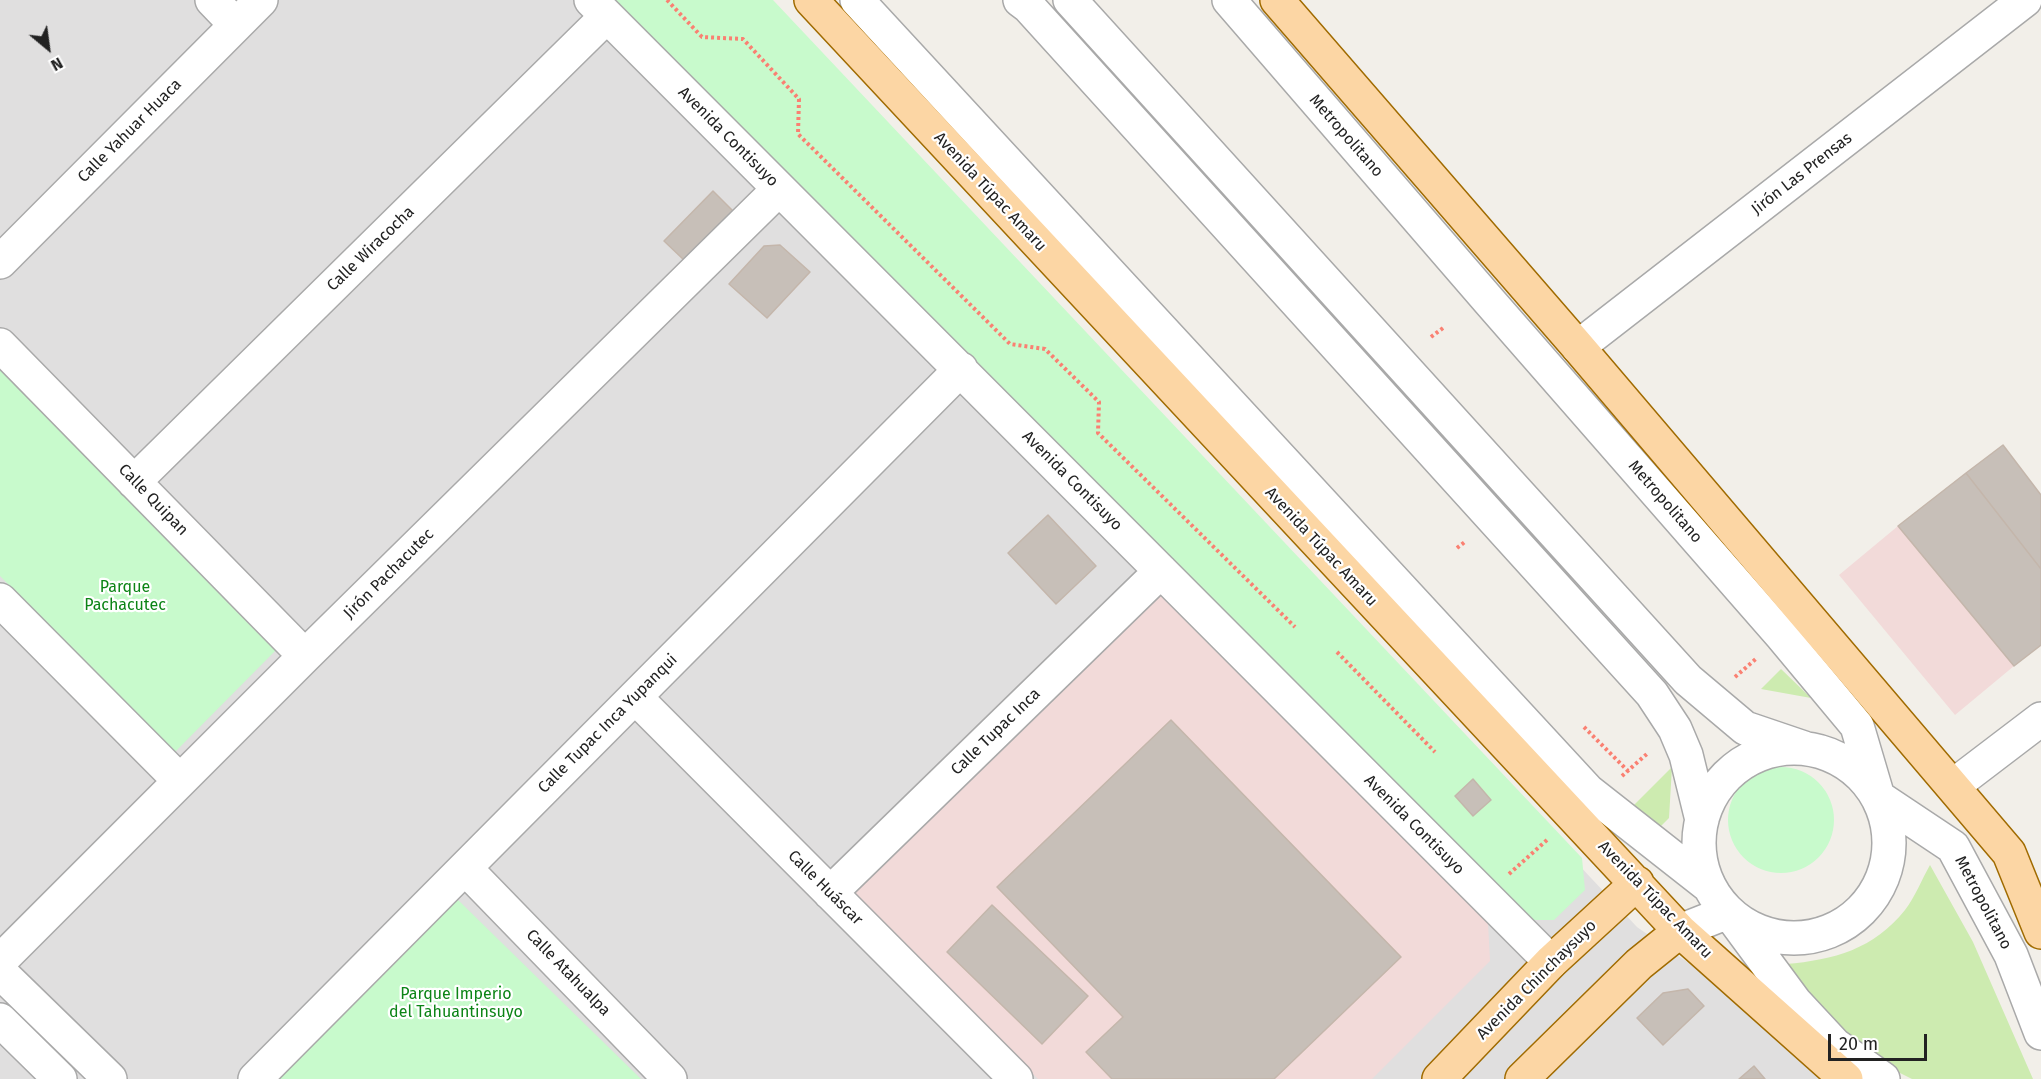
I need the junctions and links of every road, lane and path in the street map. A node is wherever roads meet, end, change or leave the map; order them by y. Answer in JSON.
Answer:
{"nodes":[{"id":1,"x":212,"y":0,"type":"edge"},
{"id":2,"x":261,"y":0,"type":"edge"},
{"id":3,"x":667,"y":0,"type":"edge"},
{"id":4,"x":811,"y":0,"type":"edge"},
{"id":5,"x":857,"y":0,"type":"edge"},
{"id":6,"x":1020,"y":0,"type":"edge"},
{"id":7,"x":1070,"y":0,"type":"edge"},
{"id":8,"x":1228,"y":0,"type":"edge"},
{"id":9,"x":1277,"y":0,"type":"edge"},
{"id":10,"x":2025,"y":0,"type":"edge"},
{"id":11,"x":599,"y":8,"type":"edge"},
{"id":12,"x":236,"y":25,"type":"junction"},
{"id":13,"x":779,"y":189,"type":"junction"},
{"id":14,"x":0,"y":262,"type":"edge"},
{"id":15,"x":1443,"y":328,"type":"dead end"},
{"id":16,"x":1431,"y":337,"type":"dead end"},
{"id":17,"x":0,"y":345,"type":"edge"},
{"id":18,"x":1578,"y":347,"type":"junction"},
{"id":19,"x":961,"y":369,"type":"junction"},
{"id":20,"x":134,"y":482,"type":"junction"},
{"id":21,"x":1466,"y":541,"type":"dead end"},
{"id":22,"x":1457,"y":548,"type":"dead end"},
{"id":23,"x":1161,"y":571,"type":"junction"},
{"id":24,"x":0,"y":600,"type":"edge"},
{"id":25,"x":1295,"y":627,"type":"dead end"},
{"id":26,"x":1782,"y":636,"type":"junction"},
{"id":27,"x":1337,"y":652,"type":"dead end"},
{"id":28,"x":305,"y":656,"type":"junction"},
{"id":29,"x":634,"y":697,"type":"junction"},
{"id":30,"x":1710,"y":698,"type":"junction"},
{"id":31,"x":2041,"y":719,"type":"edge"},
{"id":32,"x":1584,"y":727,"type":"dead end"},
{"id":33,"x":1675,"y":729,"type":"junction"},
{"id":34,"x":1804,"y":748,"type":"junction"},
{"id":35,"x":1435,"y":752,"type":"dead end"},
{"id":36,"x":1628,"y":771,"type":"junction"},
{"id":37,"x":180,"y":781,"type":"junction"},
{"id":38,"x":1953,"y":786,"type":"junction"},
{"id":39,"x":1878,"y":797,"type":"junction"},
{"id":40,"x":1585,"y":807,"type":"junction"},
{"id":41,"x":1700,"y":828,"type":"junction"},
{"id":42,"x":2009,"y":853,"type":"junction"},
{"id":43,"x":1667,"y":854,"type":"junction"},
{"id":44,"x":465,"y":868,"type":"junction"},
{"id":45,"x":1637,"y":883,"type":"junction"},
{"id":46,"x":1709,"y":886,"type":"junction"},
{"id":47,"x":2041,"y":890,"type":"edge"},
{"id":48,"x":830,"y":893,"type":"junction"},
{"id":49,"x":1485,"y":896,"type":"junction"},
{"id":50,"x":1728,"y":912,"type":"junction"},
{"id":51,"x":1680,"y":931,"type":"junction"},
{"id":52,"x":2041,"y":932,"type":"edge"},
{"id":53,"x":2011,"y":955,"type":"junction"},
{"id":54,"x":0,"y":961,"type":"edge"},
{"id":55,"x":1551,"y":962,"type":"junction"},
{"id":56,"x":0,"y":972,"type":"edge"},
{"id":57,"x":2041,"y":1011,"type":"edge"},
{"id":58,"x":1773,"y":1013,"type":"junction"},
{"id":59,"x":0,"y":1020,"type":"edge"},
{"id":60,"x":2041,"y":1033,"type":"edge"},
{"id":61,"x":1826,"y":1067,"type":"edge"},
{"id":62,"x":1452,"y":1075,"type":"edge"},
{"id":63,"x":60,"y":1079,"type":"edge"},
{"id":64,"x":110,"y":1079,"type":"edge"},
{"id":65,"x":255,"y":1079,"type":"edge"},
{"id":66,"x":670,"y":1079,"type":"edge"},
{"id":67,"x":1016,"y":1079,"type":"edge"},
{"id":68,"x":1521,"y":1079,"type":"edge"},
{"id":69,"x":1846,"y":1079,"type":"edge"},
{"id":70,"x":1883,"y":1079,"type":"edge"}],
"edges":[{"from":1,"to":12,"type":"street"},
{"from":2,"to":12,"type":"street","name":"Calle Yahuar Huaca"},
{"from":3,"to":25,"type":"path"},
{"from":4,"to":40,"type":"main road","name":"Avenida Túpac Amaru"},
{"from":5,"to":40,"type":"street"},
{"from":6,"to":33,"type":"street"},
{"from":7,"to":30,"type":"street"},
{"from":8,"to":26,"type":"street","name":"Metropolitano"},
{"from":9,"to":18,"type":"main road"},
{"from":10,"to":18,"type":"street","name":"Jirón Las Prensas"},
{"from":11,"to":13,"type":"street","name":"Avenida Contisuyo"},
{"from":11,"to":20,"type":"street","name":"Calle Wiracocha"},
{"from":12,"to":14,"type":"street","name":"Calle Yahuar Huaca"},
{"from":13,"to":19,"type":"street","name":"Avenida Contisuyo"},
{"from":13,"to":28,"type":"street","name":"Jirón Pachacutec"},
{"from":15,"to":16,"type":"path"},
{"from":17,"to":20,"type":"street","name":"Calle Quipan"},
{"from":18,"to":38,"type":"main road"},
{"from":19,"to":23,"type":"street","name":"Avenida Contisuyo"},
{"from":19,"to":29,"type":"street","name":"Calle Tupac Inca Yupanqui"},
{"from":20,"to":28,"type":"street","name":"Calle Quipan"},
{"from":21,"to":22,"type":"path"},
{"from":23,"to":48,"type":"street","name":"Calle Tupac Inca"},
{"from":23,"to":49,"type":"street","name":"Avenida Contisuyo"},
{"from":24,"to":37,"type":"street"},
{"from":26,"to":30,"type":"path"},
{"from":26,"to":39,"type":"street","name":"Metropolitano"},
{"from":27,"to":35,"type":"path"},
{"from":28,"to":37,"type":"street","name":"Jirón Pachacutec"},
{"from":29,"to":44,"type":"street","name":"Calle Tupac Inca Yupanqui"},
{"from":29,"to":48,"type":"street","name":"Calle Huáscar"},
{"from":30,"to":34,"type":"street"},
{"from":31,"to":38,"type":"street"},
{"from":32,"to":36,"type":"path"},
{"from":33,"to":36,"type":"path"},
{"from":33,"to":41,"type":"street"},
{"from":34,"to":39,"type":"street"},
{"from":34,"to":41,"type":"street"},
{"from":36,"to":40,"type":"path"},
{"from":37,"to":54,"type":"street","name":"Jirón Pachacutec"},
{"from":38,"to":42,"type":"main road"},
{"from":39,"to":50,"type":"street"},
{"from":39,"to":53,"type":"street","name":"Metropolitano"},
{"from":40,"to":43,"type":"street"},
{"from":40,"to":45,"type":"main road","name":"Avenida Túpac Amaru"},
{"from":40,"to":49,"type":"path"},
{"from":41,"to":43,"type":"street"},
{"from":41,"to":46,"type":"street"},
{"from":42,"to":47,"type":"main road"},
{"from":42,"to":52,"type":"main road"},
{"from":43,"to":45,"type":"street"},
{"from":43,"to":46,"type":"street"},
{"from":44,"to":65,"type":"street","name":"Calle Tupac Inca Yupanqui"},
{"from":44,"to":66,"type":"street","name":"Calle Atahualpa"},
{"from":45,"to":51,"type":"main road","name":"Avenida Túpac Amaru"},
{"from":45,"to":55,"type":"main road","name":"Avenida Chinchaysuyo"},
{"from":46,"to":50,"type":"street"},
{"from":48,"to":67,"type":"street","name":"Calle Huáscar"},
{"from":49,"to":55,"type":"street","name":"Avenida Contisuyo"},
{"from":50,"to":51,"type":"street"},
{"from":50,"to":58,"type":"street"},
{"from":50,"to":70,"type":"street"},
{"from":51,"to":58,"type":"main road","name":"Avenida Túpac Amaru"},
{"from":51,"to":68,"type":"main road"},
{"from":53,"to":57,"type":"street"},
{"from":53,"to":60,"type":"street","name":"Metropolitano"},
{"from":55,"to":62,"type":"main road","name":"Avenida Chinchaysuyo"},
{"from":56,"to":64,"type":"street"},
{"from":58,"to":61,"type":"main road","name":"Avenida Túpac Amaru"},
{"from":59,"to":63,"type":"street"},
{"from":61,"to":69,"type":"main road","name":"Avenida Túpac Amaru"}]}
